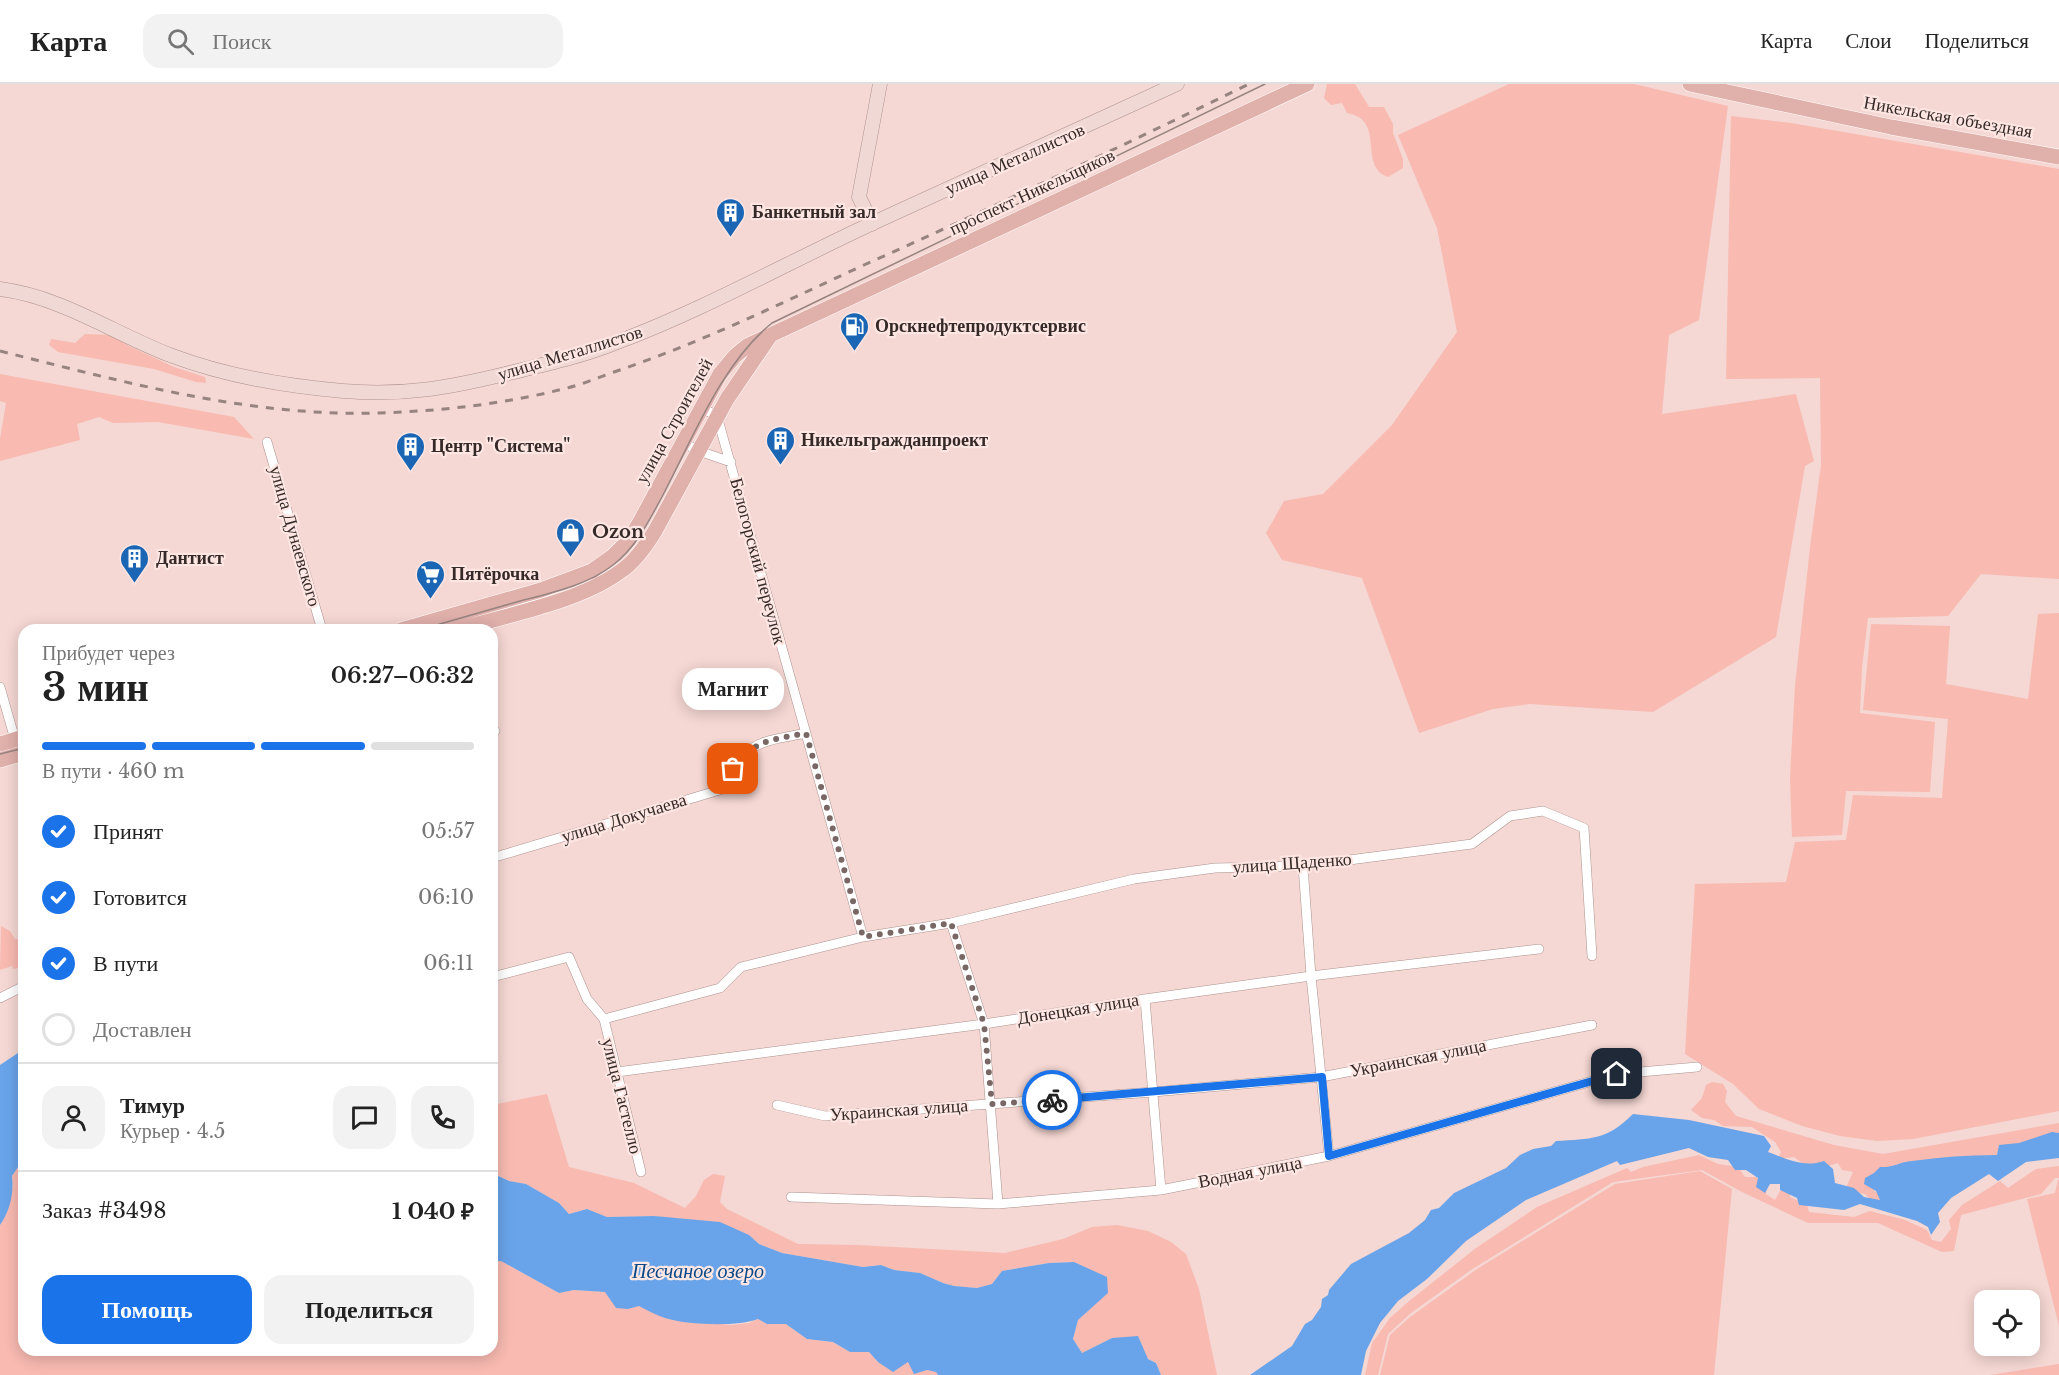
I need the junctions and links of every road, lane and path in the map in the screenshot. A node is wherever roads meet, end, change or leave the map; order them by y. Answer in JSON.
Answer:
{"nodes":[{"id":1,"x":880,"y":84,"type":"edge"},
{"id":2,"x":1177,"y":84,"type":"edge"},
{"id":3,"x":1307,"y":84,"type":"edge"},
{"id":4,"x":1690,"y":84,"type":"edge"},
{"id":5,"x":2059,"y":157,"type":"edge"},
{"id":6,"x":872,"y":224,"type":"junction"},
{"id":7,"x":0,"y":289,"type":"edge"},
{"id":8,"x":772,"y":333,"type":"junction"},
{"id":9,"x":711,"y":391,"type":"junction"},
{"id":10,"x":727,"y":399,"type":"junction"},
{"id":11,"x":702,"y":408,"type":"junction"},
{"id":12,"x":717,"y":416,"type":"junction"},
{"id":13,"x":267,"y":442,"type":"dead end"},
{"id":14,"x":684,"y":443,"type":"junction"},
{"id":15,"x":731,"y":462,"type":"junction"},
{"id":16,"x":673,"y":464,"type":"junction"},
{"id":17,"x":691,"y":464,"type":"junction"},
{"id":18,"x":543,"y":597,"type":"junction"},
{"id":19,"x":463,"y":623,"type":"edge"},
{"id":20,"x":320,"y":624,"type":"edge"},
{"id":21,"x":0,"y":687,"type":"edge"},
{"id":22,"x":806,"y":733,"type":"junction"},
{"id":23,"x":16,"y":746,"type":"edge"},
{"id":24,"x":0,"y":760,"type":"edge"},
{"id":25,"x":498,"y":856,"type":"edge"},
{"id":26,"x":1303,"y":866,"type":"junction"},
{"id":27,"x":951,"y":923,"type":"junction"},
{"id":28,"x":863,"y":937,"type":"junction"},
{"id":29,"x":1539,"y":949,"type":"dead end"},
{"id":30,"x":1592,"y":956,"type":"dead end"},
{"id":31,"x":498,"y":975,"type":"edge"},
{"id":32,"x":1311,"y":976,"type":"junction"},
{"id":33,"x":18,"y":989,"type":"edge"},
{"id":34,"x":0,"y":998,"type":"edge"},
{"id":35,"x":1145,"y":999,"type":"junction"},
{"id":36,"x":604,"y":1019,"type":"junction"},
{"id":37,"x":984,"y":1024,"type":"junction"},
{"id":38,"x":1592,"y":1025,"type":"dead end"},
{"id":39,"x":1697,"y":1067,"type":"dead end"},
{"id":40,"x":617,"y":1072,"type":"junction"},
{"id":41,"x":1322,"y":1077,"type":"junction"},
{"id":42,"x":1153,"y":1092,"type":"junction"},
{"id":43,"x":992,"y":1104,"type":"junction"},
{"id":44,"x":777,"y":1106,"type":"dead end"},
{"id":45,"x":1329,"y":1156,"type":"junction"},
{"id":46,"x":641,"y":1172,"type":"dead end"},
{"id":47,"x":1161,"y":1190,"type":"junction"},
{"id":48,"x":791,"y":1197,"type":"dead end"},
{"id":49,"x":999,"y":1204,"type":"junction"}],
"edges":[{"from":1,"to":6,"type":"main road"},
{"from":2,"to":6,"type":"main road","name":"улица Металлистов"},
{"from":3,"to":8,"type":"main road","name":"проспект Никельщиков"},
{"from":4,"to":5,"type":"main road","name":"Никельская объездная"},
{"from":6,"to":7,"type":"main road","name":"улица Металлистов"},
{"from":8,"to":9,"type":"main road","name":"улица Строителей"},
{"from":8,"to":10,"type":"main road","name":"улица Строителей"},
{"from":9,"to":10,"type":"street"},
{"from":9,"to":11,"type":"main road","name":"улица Строителей"},
{"from":10,"to":12,"type":"main road","name":"улица Строителей"},
{"from":11,"to":12,"type":"street"},
{"from":11,"to":14,"type":"main road","name":"улица Строителей"},
{"from":12,"to":15,"type":"street","name":"Белогорский переулок"},
{"from":12,"to":17,"type":"main road","name":"улица Строителей"},
{"from":13,"to":20,"type":"street","name":"улица Дунаевского"},
{"from":14,"to":16,"type":"main road","name":"улица Строителей"},
{"from":14,"to":17,"type":"street"},
{"from":15,"to":17,"type":"street"},
{"from":15,"to":22,"type":"street","name":"Белогорский переулок"},
{"from":16,"to":17,"type":"street"},
{"from":16,"to":17,"type":"street"},
{"from":16,"to":18,"type":"main road","name":"улица Строителей"},
{"from":17,"to":18,"type":"main road","name":"улица Строителей"},
{"from":18,"to":19,"type":"main road","name":"улица Строителей"},
{"from":21,"to":23,"type":"street"},
{"from":22,"to":25,"type":"street","name":"улица Докучаева"},
{"from":22,"to":28,"type":"street","name":"Белогорский переулок"},
{"from":23,"to":24,"type":"main road"},
{"from":26,"to":27,"type":"street","name":"улица Щаденко"},
{"from":26,"to":30,"type":"street","name":"улица Щаденко"},
{"from":26,"to":32,"type":"street"},
{"from":27,"to":28,"type":"street","name":"улица Щаденко"},
{"from":27,"to":37,"type":"street"},
{"from":28,"to":36,"type":"street","name":"улица Щаденко"},
{"from":29,"to":32,"type":"street","name":"Донецкая улица"},
{"from":31,"to":36,"type":"street"},
{"from":32,"to":35,"type":"street","name":"Донецкая улица"},
{"from":32,"to":41,"type":"street"},
{"from":33,"to":34,"type":"street"},
{"from":35,"to":37,"type":"street","name":"Донецкая улица"},
{"from":35,"to":42,"type":"street"},
{"from":36,"to":40,"type":"street","name":"улица Гастелло"},
{"from":37,"to":40,"type":"street","name":"Донецкая улица"},
{"from":37,"to":43,"type":"street"},
{"from":38,"to":41,"type":"street","name":"Украинская улица"},
{"from":39,"to":45,"type":"street","name":"Водная улица"},
{"from":40,"to":46,"type":"street","name":"улица Гастелло"},
{"from":41,"to":42,"type":"street","name":"Украинская улица"},
{"from":41,"to":45,"type":"street"},
{"from":42,"to":43,"type":"street","name":"Украинская улица"},
{"from":42,"to":47,"type":"street"},
{"from":43,"to":44,"type":"street","name":"Украинская улица"},
{"from":43,"to":49,"type":"street"},
{"from":45,"to":47,"type":"street","name":"Водная улица"},
{"from":47,"to":49,"type":"street","name":"Водная улица"},
{"from":48,"to":49,"type":"street","name":"Водная улица"}]}
